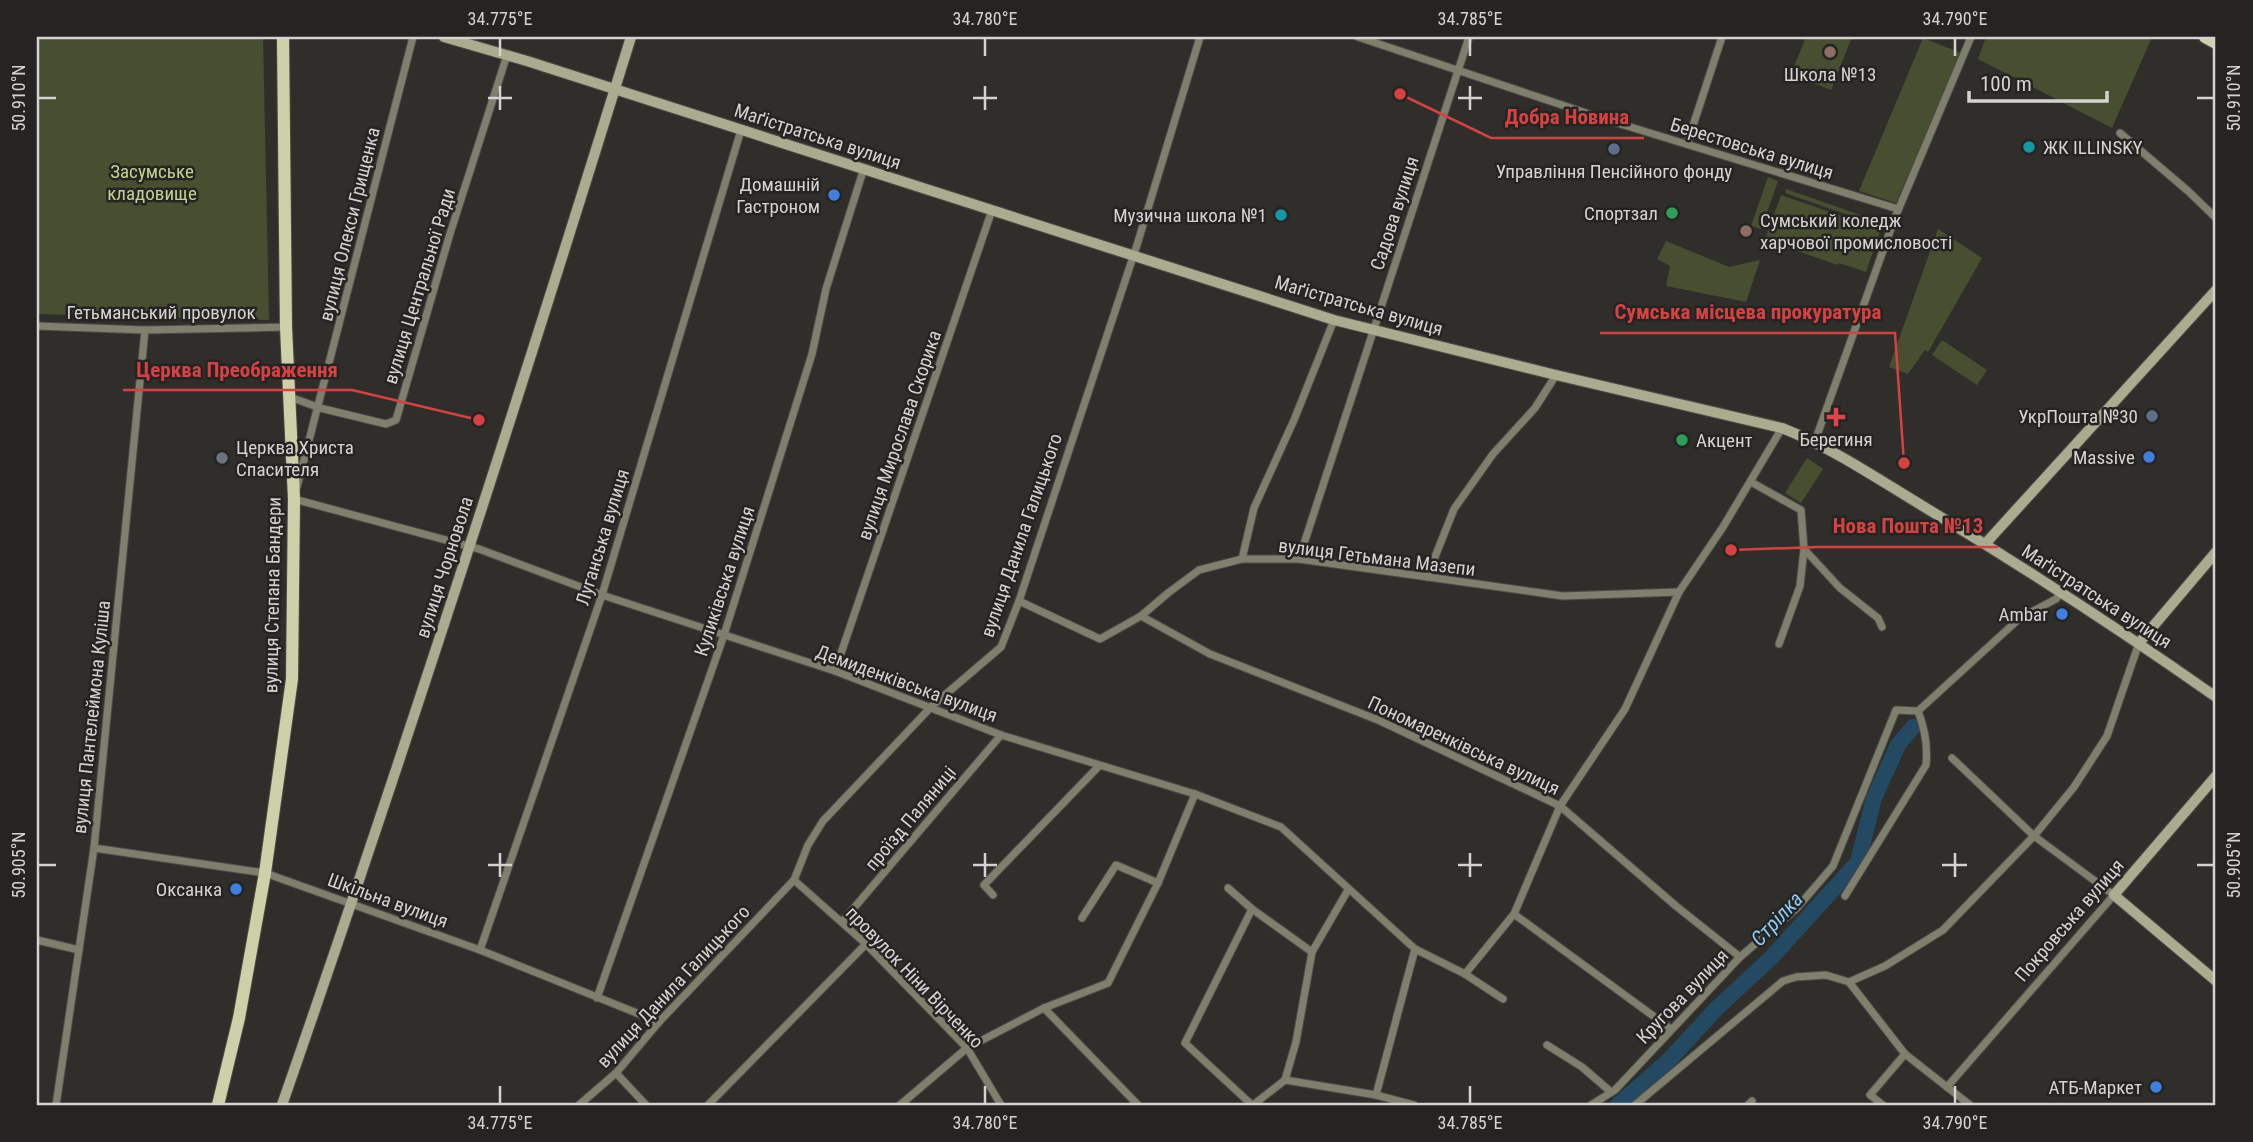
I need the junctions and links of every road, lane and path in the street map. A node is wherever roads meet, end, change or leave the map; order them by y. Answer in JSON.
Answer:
{"nodes":[{"id":1,"x":283,"y":37,"type":"edge"},
{"id":2,"x":413,"y":37,"type":"edge"},
{"id":3,"x":444,"y":37,"type":"edge"},
{"id":4,"x":631,"y":37,"type":"edge"},
{"id":5,"x":1200,"y":37,"type":"edge"},
{"id":6,"x":1358,"y":37,"type":"edge"},
{"id":7,"x":1469,"y":37,"type":"edge"},
{"id":8,"x":1722,"y":37,"type":"edge"},
{"id":9,"x":1971,"y":37,"type":"edge"},
{"id":10,"x":2205,"y":37,"type":"edge"},
{"id":11,"x":2216,"y":43,"type":"edge"},
{"id":12,"x":507,"y":55,"type":"junction"},
{"id":13,"x":1458,"y":70,"type":"junction"},
{"id":14,"x":615,"y":90,"type":"junction"},
{"id":15,"x":741,"y":130,"type":"junction"},
{"id":16,"x":2120,"y":133,"type":"dead end"},
{"id":17,"x":1687,"y":144,"type":"junction"},
{"id":18,"x":864,"y":169,"type":"junction"},
{"id":19,"x":1898,"y":209,"type":"junction"},
{"id":20,"x":992,"y":210,"type":"junction"},
{"id":21,"x":2216,"y":218,"type":"edge"},
{"id":22,"x":1134,"y":254,"type":"junction"},
{"id":23,"x":2216,"y":290,"type":"edge"},
{"id":24,"x":1334,"y":320,"type":"junction"},
{"id":25,"x":37,"y":326,"type":"edge"},
{"id":26,"x":286,"y":327,"type":"junction"},
{"id":27,"x":145,"y":330,"type":"junction"},
{"id":28,"x":1374,"y":330,"type":"junction"},
{"id":29,"x":1556,"y":375,"type":"junction"},
{"id":30,"x":290,"y":397,"type":"junction"},
{"id":31,"x":320,"y":408,"type":"junction"},
{"id":32,"x":1782,"y":428,"type":"junction"},
{"id":33,"x":1815,"y":440,"type":"junction"},
{"id":34,"x":1751,"y":482,"type":"junction"},
{"id":35,"x":294,"y":499,"type":"junction"},
{"id":36,"x":1985,"y":544,"type":"junction"},
{"id":37,"x":470,"y":546,"type":"junction"},
{"id":38,"x":1804,"y":550,"type":"junction"},
{"id":39,"x":2216,"y":552,"type":"edge"},
{"id":40,"x":1241,"y":559,"type":"junction"},
{"id":41,"x":1299,"y":559,"type":"junction"},
{"id":42,"x":1427,"y":577,"type":"junction"},
{"id":43,"x":1679,"y":592,"type":"junction"},
{"id":44,"x":2060,"y":594,"type":"junction"},
{"id":45,"x":602,"y":595,"type":"junction"},
{"id":46,"x":1019,"y":601,"type":"junction"},
{"id":47,"x":1141,"y":616,"type":"junction"},
{"id":48,"x":1882,"y":627,"type":"dead end"},
{"id":49,"x":724,"y":635,"type":"junction"},
{"id":50,"x":2139,"y":643,"type":"junction"},
{"id":51,"x":1779,"y":644,"type":"dead end"},
{"id":52,"x":835,"y":671,"type":"junction"},
{"id":53,"x":2216,"y":698,"type":"edge"},
{"id":54,"x":932,"y":706,"type":"junction"},
{"id":55,"x":1919,"y":711,"type":"junction"},
{"id":56,"x":1001,"y":734,"type":"junction"},
{"id":57,"x":1952,"y":758,"type":"dead end"},
{"id":58,"x":1099,"y":766,"type":"junction"},
{"id":59,"x":2216,"y":776,"type":"edge"},
{"id":60,"x":1195,"y":794,"type":"junction"},
{"id":61,"x":1560,"y":806,"type":"junction"},
{"id":62,"x":2034,"y":836,"type":"junction"},
{"id":63,"x":94,"y":848,"type":"junction"},
{"id":64,"x":265,"y":873,"type":"junction"},
{"id":65,"x":794,"y":880,"type":"junction"},
{"id":66,"x":1158,"y":883,"type":"junction"},
{"id":67,"x":1228,"y":888,"type":"dead end"},
{"id":68,"x":1349,"y":890,"type":"junction"},
{"id":69,"x":993,"y":895,"type":"dead end"},
{"id":70,"x":2114,"y":895,"type":"junction"},
{"id":71,"x":1846,"y":896,"type":"dead end"},
{"id":72,"x":353,"y":904,"type":"junction"},
{"id":73,"x":1252,"y":909,"type":"junction"},
{"id":74,"x":1514,"y":914,"type":"junction"},
{"id":75,"x":1082,"y":918,"type":"dead end"},
{"id":76,"x":842,"y":922,"type":"junction"},
{"id":77,"x":37,"y":940,"type":"edge"},
{"id":78,"x":866,"y":944,"type":"junction"},
{"id":79,"x":1415,"y":949,"type":"junction"},
{"id":80,"x":79,"y":950,"type":"junction"},
{"id":81,"x":480,"y":950,"type":"junction"},
{"id":82,"x":1312,"y":952,"type":"junction"},
{"id":83,"x":1740,"y":957,"type":"junction"},
{"id":84,"x":1465,"y":974,"type":"junction"},
{"id":85,"x":2216,"y":981,"type":"edge"},
{"id":86,"x":1849,"y":982,"type":"junction"},
{"id":87,"x":597,"y":998,"type":"junction"},
{"id":88,"x":1503,"y":999,"type":"dead end"},
{"id":89,"x":1044,"y":1008,"type":"junction"},
{"id":90,"x":659,"y":1022,"type":"junction"},
{"id":91,"x":1671,"y":1029,"type":"junction"},
{"id":92,"x":1547,"y":1045,"type":"dead end"},
{"id":93,"x":967,"y":1048,"type":"junction"},
{"id":94,"x":1905,"y":1054,"type":"junction"},
{"id":95,"x":616,"y":1073,"type":"junction"},
{"id":96,"x":1285,"y":1080,"type":"junction"},
{"id":97,"x":1947,"y":1087,"type":"junction"},
{"id":98,"x":1611,"y":1092,"type":"junction"},
{"id":99,"x":1376,"y":1096,"type":"junction"},
{"id":100,"x":56,"y":1105,"type":"edge"},
{"id":101,"x":218,"y":1105,"type":"edge"},
{"id":102,"x":282,"y":1105,"type":"edge"},
{"id":103,"x":579,"y":1105,"type":"edge"},
{"id":104,"x":646,"y":1105,"type":"edge"},
{"id":105,"x":708,"y":1105,"type":"edge"},
{"id":106,"x":900,"y":1105,"type":"edge"},
{"id":107,"x":1001,"y":1105,"type":"edge"},
{"id":108,"x":1138,"y":1105,"type":"edge"},
{"id":109,"x":1253,"y":1105,"type":"edge"},
{"id":110,"x":1414,"y":1105,"type":"edge"},
{"id":111,"x":1591,"y":1105,"type":"edge"},
{"id":112,"x":1635,"y":1105,"type":"edge"},
{"id":113,"x":1883,"y":1105,"type":"edge"},
{"id":114,"x":1970,"y":1105,"type":"edge"}],
"edges":[{"from":1,"to":26,"type":"main road","name":"вулиця Степана Бандери"},
{"from":2,"to":31,"type":"street","name":"вулиця Олекси Грищенка"},
{"from":3,"to":12,"type":"street","name":"Маґістратська вулиця"},
{"from":4,"to":14,"type":"street","name":"вулиця Чорновола"},
{"from":5,"to":22,"type":"street","name":"вулиця Данила Галицького"},
{"from":6,"to":13,"type":"street","name":"Берестовська вулиця"},
{"from":7,"to":13,"type":"street","name":"Садова вулиця"},
{"from":8,"to":17,"type":"street"},
{"from":9,"to":19,"type":"street"},
{"from":10,"to":11,"type":"main road"},
{"from":12,"to":14,"type":"street","name":"Маґістратська вулиця"},
{"from":12,"to":31,"type":"street","name":"вулиця Центральної Ради"},
{"from":13,"to":17,"type":"street","name":"Берестовська вулиця"},
{"from":13,"to":28,"type":"street","name":"Садова вулиця"},
{"from":14,"to":15,"type":"street","name":"Маґістратська вулиця"},
{"from":14,"to":37,"type":"street","name":"вулиця Чорновола"},
{"from":15,"to":18,"type":"street","name":"Маґістратська вулиця"},
{"from":15,"to":45,"type":"street","name":"Луганська вулиця"},
{"from":16,"to":21,"type":"street"},
{"from":17,"to":19,"type":"street","name":"Берестовська вулиця"},
{"from":18,"to":20,"type":"street","name":"Маґістратська вулиця"},
{"from":18,"to":49,"type":"street","name":"Куликівська вулиця"},
{"from":19,"to":33,"type":"street"},
{"from":20,"to":22,"type":"street","name":"Маґістратська вулиця"},
{"from":20,"to":52,"type":"street","name":"вулиця Мирослава Скорика"},
{"from":22,"to":24,"type":"street","name":"Маґістратська вулиця"},
{"from":22,"to":46,"type":"street","name":"вулиця Данила Галицького"},
{"from":23,"to":36,"type":"street"},
{"from":24,"to":28,"type":"street","name":"Маґістратська вулиця"},
{"from":24,"to":40,"type":"street"},
{"from":25,"to":27,"type":"street","name":"Гетьманський провулок"},
{"from":26,"to":27,"type":"street","name":"Гетьманський провулок"},
{"from":26,"to":30,"type":"main road","name":"вулиця Степана Бандери"},
{"from":27,"to":63,"type":"street","name":"вулиця Пантелеймона Куліша"},
{"from":28,"to":29,"type":"street","name":"Маґістратська вулиця"},
{"from":28,"to":41,"type":"street","name":"Садова вулиця"},
{"from":29,"to":32,"type":"street","name":"Маґістратська вулиця"},
{"from":29,"to":42,"type":"street"},
{"from":30,"to":31,"type":"street","name":"вулиця Центральної Ради"},
{"from":30,"to":35,"type":"main road","name":"вулиця Степана Бандери"},
{"from":31,"to":35,"type":"street","name":"вулиця Олекси Грищенка"},
{"from":32,"to":33,"type":"street","name":"Маґістратська вулиця"},
{"from":32,"to":34,"type":"street"},
{"from":33,"to":36,"type":"street","name":"Маґістратська вулиця"},
{"from":34,"to":38,"type":"street"},
{"from":34,"to":43,"type":"street"},
{"from":35,"to":37,"type":"street","name":"Демиденківська вулиця"},
{"from":35,"to":64,"type":"main road","name":"вулиця Степана Бандери"},
{"from":36,"to":44,"type":"street","name":"Маґістратська вулиця"},
{"from":37,"to":45,"type":"street","name":"Демиденківська вулиця"},
{"from":37,"to":72,"type":"street","name":"вулиця Чорновола"},
{"from":38,"to":48,"type":"street"},
{"from":38,"to":51,"type":"street"},
{"from":39,"to":50,"type":"street"},
{"from":40,"to":41,"type":"street","name":"вулиця Гетьмана Мазепи"},
{"from":40,"to":47,"type":"street","name":"вулиця Гетьмана Мазепи"},
{"from":41,"to":42,"type":"street","name":"вулиця Гетьмана Мазепи"},
{"from":42,"to":43,"type":"street","name":"вулиця Гетьмана Мазепи"},
{"from":43,"to":61,"type":"street"},
{"from":44,"to":50,"type":"street","name":"Маґістратська вулиця"},
{"from":44,"to":55,"type":"street"},
{"from":45,"to":49,"type":"street","name":"Демиденківська вулиця"},
{"from":45,"to":81,"type":"street","name":"Луганська вулиця"},
{"from":46,"to":47,"type":"street","name":"вулиця Гетьмана Мазепи"},
{"from":46,"to":54,"type":"street","name":"вулиця Данила Галицького"},
{"from":47,"to":61,"type":"street","name":"Пономаренківська вулиця"},
{"from":49,"to":52,"type":"street","name":"Демиденківська вулиця"},
{"from":49,"to":87,"type":"street","name":"Куликівська вулиця"},
{"from":50,"to":53,"type":"street","name":"Маґістратська вулиця"},
{"from":50,"to":62,"type":"street"},
{"from":52,"to":54,"type":"street","name":"Демиденківська вулиця"},
{"from":54,"to":56,"type":"street","name":"Демиденківська вулиця"},
{"from":54,"to":65,"type":"street","name":"вулиця Данила Галицького"},
{"from":55,"to":71,"type":"street"},
{"from":55,"to":83,"type":"street","name":"Кругова вулиця"},
{"from":56,"to":58,"type":"street","name":"Демиденківська вулиця"},
{"from":56,"to":76,"type":"street","name":"проїзд Паляниці"},
{"from":57,"to":62,"type":"street"},
{"from":58,"to":60,"type":"street","name":"Демиденківська вулиця"},
{"from":58,"to":69,"type":"street"},
{"from":59,"to":70,"type":"street","name":"Покровська вулиця"},
{"from":60,"to":66,"type":"street"},
{"from":60,"to":68,"type":"street","name":"Демиденківська вулиця"},
{"from":61,"to":74,"type":"street"},
{"from":61,"to":83,"type":"street","name":"Пономаренківська вулиця"},
{"from":62,"to":70,"type":"street"},
{"from":62,"to":86,"type":"street"},
{"from":63,"to":64,"type":"street","name":"Шкільна вулиця"},
{"from":63,"to":80,"type":"street","name":"вулиця Пантелеймона Куліша"},
{"from":64,"to":72,"type":"street","name":"Шкільна вулиця"},
{"from":64,"to":101,"type":"main road","name":"вулиця Степана Бандери"},
{"from":65,"to":76,"type":"street","name":"провулок Ніни Вірченко"},
{"from":65,"to":90,"type":"street","name":"вулиця Данила Галицького"},
{"from":66,"to":75,"type":"street"},
{"from":66,"to":89,"type":"street"},
{"from":67,"to":73,"type":"street"},
{"from":68,"to":79,"type":"street","name":"Демиденківська вулиця"},
{"from":68,"to":82,"type":"street"},
{"from":70,"to":85,"type":"street"},
{"from":70,"to":97,"type":"street","name":"Покровська вулиця"},
{"from":72,"to":81,"type":"street","name":"Шкільна вулиця"},
{"from":72,"to":102,"type":"street","name":"вулиця Чорновола"},
{"from":73,"to":82,"type":"street"},
{"from":73,"to":109,"type":"street"},
{"from":74,"to":84,"type":"street"},
{"from":74,"to":91,"type":"street"},
{"from":76,"to":78,"type":"street","name":"провулок Ніни Вірченко"},
{"from":77,"to":80,"type":"street"},
{"from":78,"to":93,"type":"street","name":"провулок Ніни Вірченко"},
{"from":78,"to":105,"type":"street"},
{"from":79,"to":84,"type":"street","name":"Демиденківська вулиця"},
{"from":79,"to":99,"type":"street"},
{"from":80,"to":100,"type":"street","name":"вулиця Пантелеймона Куліша"},
{"from":81,"to":87,"type":"street","name":"Шкільна вулиця"},
{"from":82,"to":96,"type":"street"},
{"from":83,"to":91,"type":"street","name":"Кругова вулиця"},
{"from":84,"to":88,"type":"street","name":"Демиденківська вулиця"},
{"from":86,"to":94,"type":"street"},
{"from":86,"to":112,"type":"street"},
{"from":87,"to":90,"type":"street","name":"Шкільна вулиця"},
{"from":89,"to":93,"type":"street"},
{"from":89,"to":108,"type":"street"},
{"from":90,"to":95,"type":"street","name":"вулиця Данила Галицького"},
{"from":91,"to":98,"type":"street","name":"Кругова вулиця"},
{"from":92,"to":98,"type":"street"},
{"from":93,"to":106,"type":"street"},
{"from":93,"to":107,"type":"street","name":"провулок Ніни Вірченко"},
{"from":94,"to":97,"type":"street"},
{"from":94,"to":113,"type":"street"},
{"from":95,"to":103,"type":"street","name":"вулиця Данила Галицького"},
{"from":95,"to":104,"type":"street"},
{"from":96,"to":99,"type":"street"},
{"from":96,"to":109,"type":"street"},
{"from":97,"to":114,"type":"street"},
{"from":98,"to":111,"type":"street","name":"Кругова вулиця"},
{"from":99,"to":110,"type":"street"}]}
